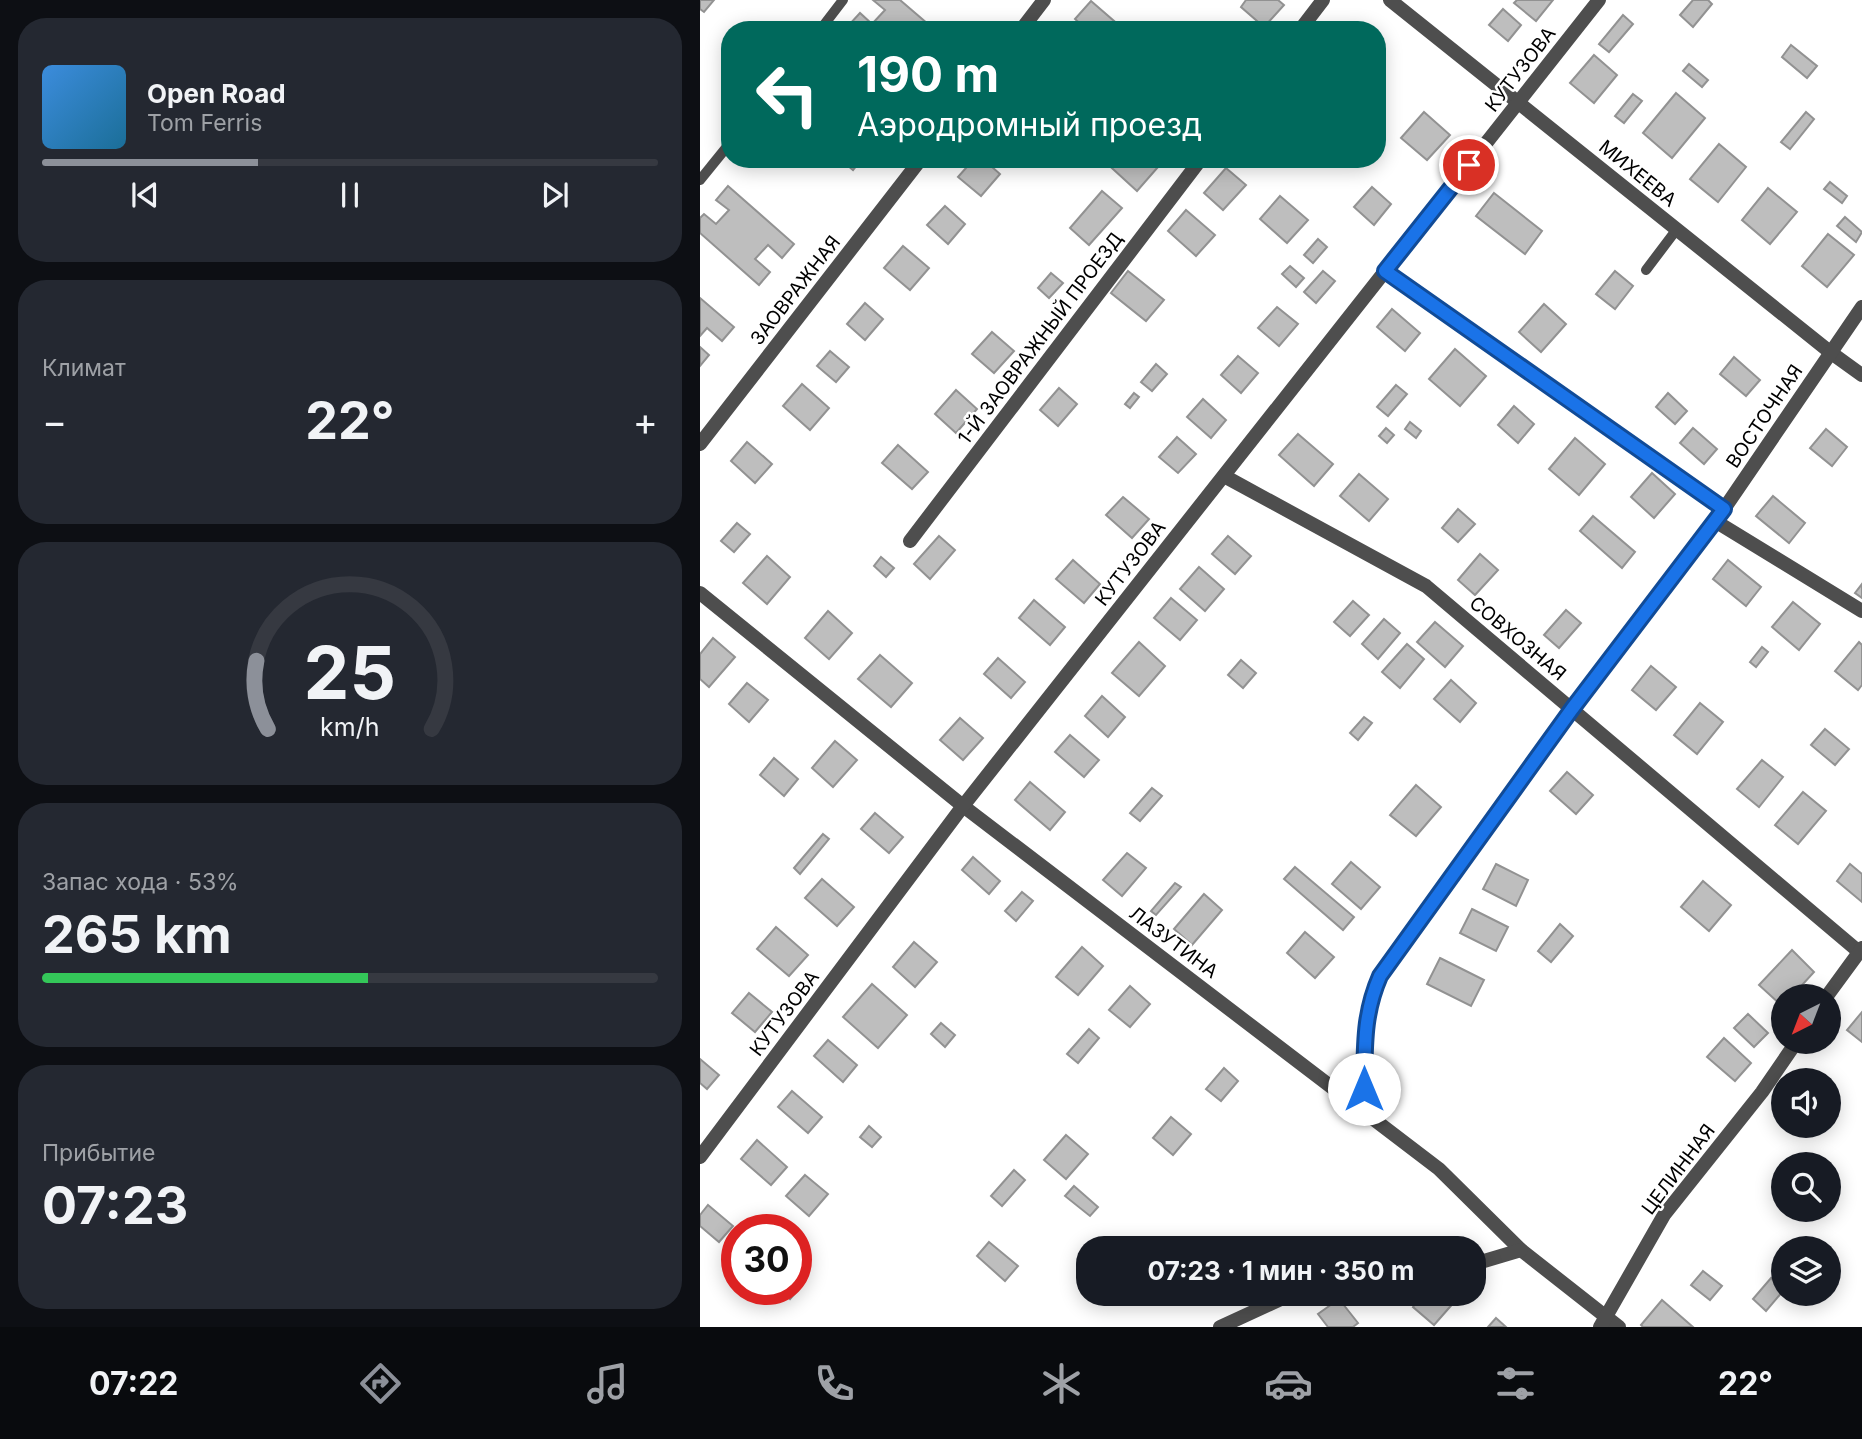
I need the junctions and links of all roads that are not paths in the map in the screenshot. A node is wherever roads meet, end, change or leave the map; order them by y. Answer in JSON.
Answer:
{"nodes":[{"id":1,"x":843,"y":0,"type":"edge"},
{"id":2,"x":1044,"y":0,"type":"edge"},
{"id":3,"x":1323,"y":0,"type":"edge"},
{"id":4,"x":1390,"y":0,"type":"edge"},
{"id":5,"x":1599,"y":0,"type":"edge"},
{"id":6,"x":827,"y":21,"type":"edge"},
{"id":7,"x":1028,"y":21,"type":"edge"},
{"id":8,"x":1307,"y":21,"type":"edge"},
{"id":9,"x":1519,"y":101,"type":"junction"},
{"id":10,"x":721,"y":154,"type":"edge"},
{"id":11,"x":913,"y":168,"type":"edge"},
{"id":12,"x":1194,"y":168,"type":"edge"},
{"id":13,"x":700,"y":180,"type":"edge"},
{"id":14,"x":1677,"y":229,"type":"junction"},
{"id":15,"x":1646,"y":270,"type":"dead end"},
{"id":16,"x":1385,"y":271,"type":"junction"},
{"id":17,"x":1862,"y":307,"type":"edge"},
{"id":18,"x":1830,"y":352,"type":"junction"},
{"id":19,"x":1862,"y":375,"type":"edge"},
{"id":20,"x":700,"y":444,"type":"edge"},
{"id":21,"x":1224,"y":476,"type":"junction"},
{"id":22,"x":1724,"y":509,"type":"junction"},
{"id":23,"x":1715,"y":521,"type":"junction"},
{"id":24,"x":909,"y":541,"type":"dead end"},
{"id":25,"x":700,"y":593,"type":"edge"},
{"id":26,"x":1862,"y":611,"type":"edge"},
{"id":27,"x":1572,"y":709,"type":"junction"},
{"id":28,"x":963,"y":806,"type":"junction"},
{"id":29,"x":1860,"y":949,"type":"edge"},
{"id":30,"x":1836,"y":984,"type":"edge"},
{"id":31,"x":1788,"y":1054,"type":"edge"},
{"id":32,"x":1364,"y":1111,"type":"junction"},
{"id":33,"x":700,"y":1157,"type":"edge"},
{"id":34,"x":1521,"y":1250,"type":"junction"},
{"id":35,"x":1486,"y":1260,"type":"edge"},
{"id":36,"x":1266,"y":1306,"type":"edge"},
{"id":37,"x":1608,"y":1324,"type":"edge"},
{"id":38,"x":1220,"y":1327,"type":"edge"}],
"edges":[{"from":1,"to":6,"type":"lane"},
{"from":2,"to":7,"type":"street"},
{"from":3,"to":8,"type":"street"},
{"from":4,"to":9,"type":"street","name":"МИХЕЕВА"},
{"from":5,"to":9,"type":"street","name":"КУТУЗОВА"},
{"from":9,"to":14,"type":"street","name":"МИХЕЕВА"},
{"from":9,"to":16,"type":"street","name":"КУТУЗОВА"},
{"from":10,"to":13,"type":"lane"},
{"from":11,"to":20,"type":"street","name":"ЗАОВРАЖНАЯ"},
{"from":12,"to":24,"type":"street","name":"1-Й ЗАОВРАЖНЫЙ ПРОЕЗД"},
{"from":14,"to":15,"type":"lane"},
{"from":14,"to":18,"type":"street","name":"МИХЕЕВА"},
{"from":16,"to":21,"type":"street","name":"КУТУЗОВА"},
{"from":16,"to":22,"type":"street"},
{"from":17,"to":18,"type":"street","name":"ВОСТОЧНАЯ"},
{"from":18,"to":19,"type":"street","name":"МИХЕЕВА"},
{"from":18,"to":22,"type":"street","name":"ВОСТОЧНАЯ"},
{"from":21,"to":27,"type":"street","name":"СОВХОЗНАЯ"},
{"from":21,"to":28,"type":"street","name":"КУТУЗОВА"},
{"from":22,"to":23,"type":"street","name":"ВОСТОЧНАЯ"},
{"from":23,"to":26,"type":"street"},
{"from":23,"to":27,"type":"street","name":"ВОСТОЧНАЯ"},
{"from":25,"to":28,"type":"street","name":"ЛАЗУТИНА"},
{"from":27,"to":29,"type":"street","name":"СОВХОЗНАЯ"},
{"from":27,"to":32,"type":"street","name":"ВОСТОЧНАЯ"},
{"from":28,"to":32,"type":"street","name":"ЛАЗУТИНА"},
{"from":28,"to":33,"type":"street","name":"КУТУЗОВА"},
{"from":29,"to":30,"type":"street"},
{"from":31,"to":37,"type":"street","name":"ЦЕЛИННАЯ"},
{"from":32,"to":34,"type":"street","name":"ЛАЗУТИНА"},
{"from":34,"to":35,"type":"street"},
{"from":34,"to":37,"type":"street","name":"ЛАЗУТИНА"},
{"from":36,"to":38,"type":"street"}]}
